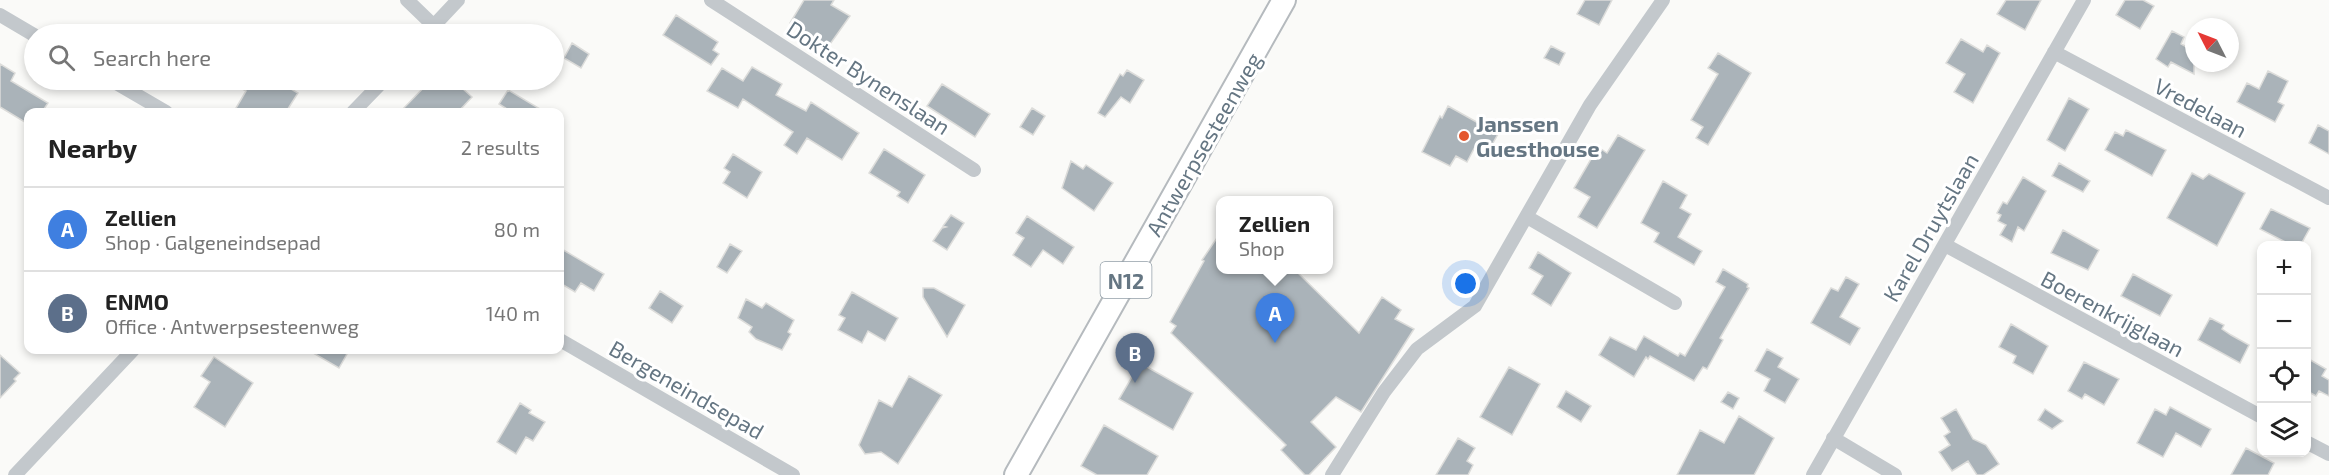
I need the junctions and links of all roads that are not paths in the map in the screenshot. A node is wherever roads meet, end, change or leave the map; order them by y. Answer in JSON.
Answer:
{"nodes":[{"id":1,"x":407,"y":0,"type":"edge"},
{"id":2,"x":458,"y":0,"type":"edge"},
{"id":3,"x":711,"y":0,"type":"edge"},
{"id":4,"x":1284,"y":0,"type":"edge"},
{"id":5,"x":1663,"y":0,"type":"edge"},
{"id":6,"x":2084,"y":0,"type":"edge"},
{"id":7,"x":0,"y":15,"type":"edge"},
{"id":8,"x":425,"y":24,"type":"edge"},
{"id":9,"x":436,"y":24,"type":"edge"},
{"id":10,"x":24,"y":29,"type":"edge"},
{"id":11,"x":2054,"y":52,"type":"junction"},
{"id":12,"x":128,"y":90,"type":"edge"},
{"id":13,"x":374,"y":90,"type":"edge"},
{"id":14,"x":159,"y":108,"type":"edge"},
{"id":15,"x":357,"y":108,"type":"edge"},
{"id":16,"x":974,"y":170,"type":"dead end"},
{"id":17,"x":2329,"y":198,"type":"edge"},
{"id":18,"x":1527,"y":217,"type":"junction"},
{"id":19,"x":1945,"y":245,"type":"junction"},
{"id":20,"x":1675,"y":303,"type":"dead end"},
{"id":21,"x":564,"y":342,"type":"edge"},
{"id":22,"x":129,"y":354,"type":"edge"},
{"id":23,"x":2257,"y":414,"type":"edge"},
{"id":24,"x":1833,"y":438,"type":"junction"},
{"id":25,"x":2311,"y":444,"type":"edge"},
{"id":26,"x":2329,"y":454,"type":"edge"},
{"id":27,"x":15,"y":475,"type":"edge"},
{"id":28,"x":793,"y":475,"type":"edge"},
{"id":29,"x":1016,"y":475,"type":"edge"},
{"id":30,"x":1332,"y":475,"type":"edge"},
{"id":31,"x":1813,"y":475,"type":"edge"},
{"id":32,"x":1895,"y":475,"type":"edge"}],
"edges":[{"from":1,"to":8,"type":"street"},
{"from":2,"to":9,"type":"street"},
{"from":3,"to":16,"type":"street","name":"Dokter Bynenslaan"},
{"from":4,"to":29,"type":"main road","name":"Antwerpsesteenweg","number":"N12"},
{"from":5,"to":18,"type":"street"},
{"from":6,"to":11,"type":"street","name":"Karel Druytslaan"},
{"from":7,"to":10,"type":"street"},
{"from":11,"to":17,"type":"street","name":"Vredelaan"},
{"from":11,"to":19,"type":"street","name":"Karel Druytslaan"},
{"from":12,"to":14,"type":"street"},
{"from":13,"to":15,"type":"street"},
{"from":18,"to":20,"type":"street"},
{"from":18,"to":30,"type":"street"},
{"from":19,"to":23,"type":"street","name":"Boerenkrijglaan"},
{"from":19,"to":24,"type":"street","name":"Karel Druytslaan"},
{"from":21,"to":28,"type":"street","name":"Bergeneindsepad"},
{"from":22,"to":27,"type":"street"},
{"from":24,"to":31,"type":"street","name":"Karel Druytslaan"},
{"from":24,"to":32,"type":"street"},
{"from":25,"to":26,"type":"street"}]}
